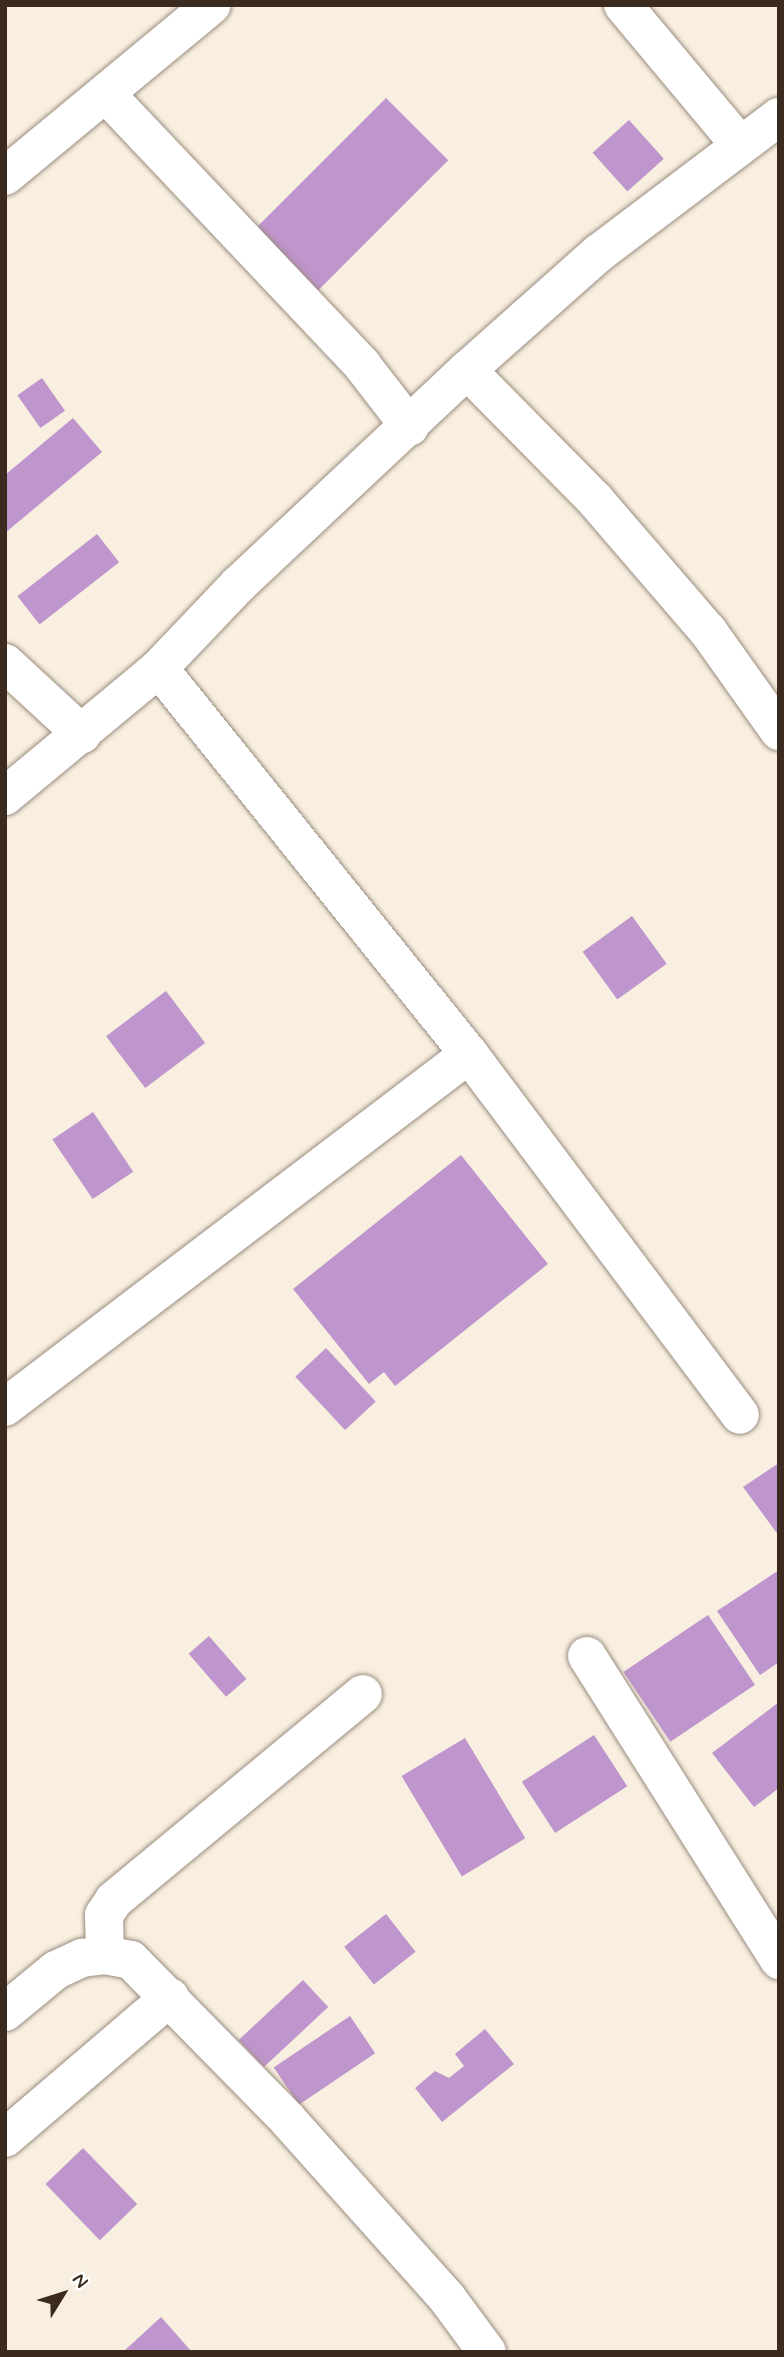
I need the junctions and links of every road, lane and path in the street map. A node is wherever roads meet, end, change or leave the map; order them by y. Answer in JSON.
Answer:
{"nodes":[{"id":1,"x":212,"y":5,"type":"edge"},
{"id":2,"x":623,"y":5,"type":"edge"},
{"id":3,"x":106,"y":94,"type":"junction"},
{"id":4,"x":779,"y":117,"type":"edge"},
{"id":5,"x":740,"y":145,"type":"junction"},
{"id":6,"x":5,"y":176,"type":"edge"},
{"id":7,"x":467,"y":370,"type":"junction"},
{"id":8,"x":410,"y":427,"type":"junction"},
{"id":9,"x":5,"y":663,"type":"edge"},
{"id":10,"x":159,"y":668,"type":"junction"},
{"id":11,"x":777,"y":725,"type":"edge"},
{"id":12,"x":82,"y":734,"type":"junction"},
{"id":13,"x":5,"y":796,"type":"edge"},
{"id":14,"x":469,"y":1054,"type":"junction"},
{"id":15,"x":5,"y":1407,"type":"edge"},
{"id":16,"x":740,"y":1416,"type":"dead end"},
{"id":17,"x":587,"y":1656,"type":"dead end"},
{"id":18,"x":363,"y":1694,"type":"dead end"},
{"id":19,"x":105,"y":1955,"type":"junction"},
{"id":20,"x":779,"y":1961,"type":"edge"},
{"id":21,"x":170,"y":1997,"type":"junction"},
{"id":22,"x":6,"y":2012,"type":"edge"},
{"id":23,"x":5,"y":2138,"type":"edge"},
{"id":24,"x":478,"y":2348,"type":"edge"}],
"edges":[{"from":1,"to":3,"type":"street"},
{"from":2,"to":5,"type":"street"},
{"from":3,"to":6,"type":"street"},
{"from":3,"to":8,"type":"street"},
{"from":4,"to":5,"type":"street"},
{"from":5,"to":7,"type":"street"},
{"from":7,"to":8,"type":"street"},
{"from":7,"to":11,"type":"street"},
{"from":8,"to":10,"type":"street"},
{"from":9,"to":12,"type":"street"},
{"from":10,"to":12,"type":"street"},
{"from":10,"to":14,"type":"street"},
{"from":12,"to":13,"type":"street"},
{"from":14,"to":15,"type":"street"},
{"from":14,"to":16,"type":"street"},
{"from":17,"to":20,"type":"street"},
{"from":18,"to":19,"type":"street"},
{"from":19,"to":21,"type":"street"},
{"from":19,"to":22,"type":"street"},
{"from":21,"to":23,"type":"street"},
{"from":21,"to":24,"type":"street"}]}
